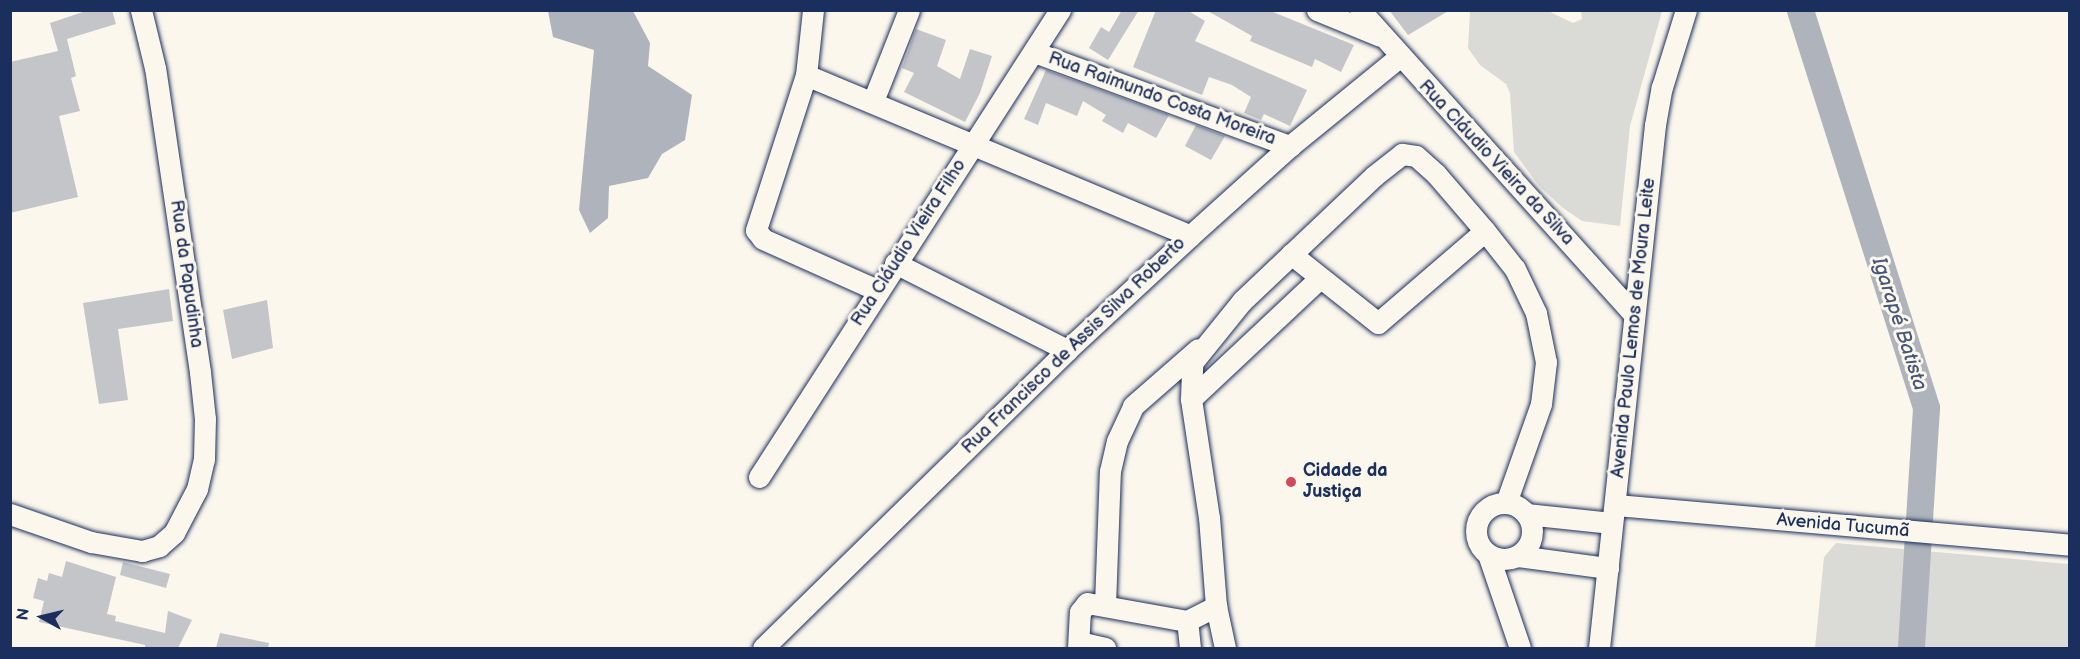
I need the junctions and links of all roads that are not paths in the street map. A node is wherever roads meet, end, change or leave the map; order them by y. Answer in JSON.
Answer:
{"nodes":[{"id":1,"x":141,"y":10,"type":"edge"},
{"id":2,"x":813,"y":10,"type":"edge"},
{"id":3,"x":909,"y":10,"type":"edge"},
{"id":4,"x":1060,"y":10,"type":"edge"},
{"id":5,"x":1317,"y":10,"type":"edge"},
{"id":6,"x":1686,"y":10,"type":"edge"},
{"id":7,"x":1372,"y":20,"type":"edge"},
{"id":8,"x":1034,"y":52,"type":"junction"},
{"id":9,"x":1399,"y":57,"type":"junction"},
{"id":10,"x":806,"y":75,"type":"junction"},
{"id":11,"x":873,"y":100,"type":"junction"},
{"id":12,"x":974,"y":143,"type":"junction"},
{"id":13,"x":1290,"y":146,"type":"junction"},
{"id":14,"x":1485,"y":231,"type":"junction"},
{"id":15,"x":1190,"y":236,"type":"junction"},
{"id":16,"x":1291,"y":254,"type":"junction"},
{"id":17,"x":895,"y":263,"type":"junction"},
{"id":18,"x":1320,"y":278,"type":"junction"},
{"id":19,"x":877,"y":290,"type":"junction"},
{"id":20,"x":1634,"y":314,"type":"junction"},
{"id":21,"x":1205,"y":342,"type":"junction"},
{"id":22,"x":1067,"y":350,"type":"junction"},
{"id":23,"x":1191,"y":399,"type":"junction"},
{"id":24,"x":759,"y":477,"type":"dead end"},
{"id":25,"x":1506,"y":503,"type":"junction"},
{"id":26,"x":10,"y":514,"type":"edge"},
{"id":27,"x":1526,"y":514,"type":"junction"},
{"id":28,"x":1614,"y":514,"type":"junction"},
{"id":29,"x":2070,"y":545,"type":"edge"},
{"id":30,"x":1488,"y":554,"type":"junction"},
{"id":31,"x":1518,"y":556,"type":"junction"},
{"id":32,"x":1608,"y":568,"type":"junction"},
{"id":33,"x":1105,"y":605,"type":"junction"},
{"id":34,"x":1216,"y":606,"type":"junction"},
{"id":35,"x":1187,"y":621,"type":"junction"},
{"id":36,"x":1078,"y":645,"type":"edge"},
{"id":37,"x":763,"y":648,"type":"edge"},
{"id":38,"x":1105,"y":648,"type":"edge"},
{"id":39,"x":1190,"y":648,"type":"edge"},
{"id":40,"x":1225,"y":648,"type":"edge"},
{"id":41,"x":1520,"y":648,"type":"edge"},
{"id":42,"x":1599,"y":648,"type":"edge"}],
"edges":[{"from":1,"to":26,"type":"street","name":"Rua da Papudinha"},
{"from":2,"to":10,"type":"street"},
{"from":3,"to":11,"type":"street"},
{"from":4,"to":8,"type":"street","name":"Rua Cláudio Vieira Filho"},
{"from":5,"to":7,"type":"street"},
{"from":6,"to":20,"type":"street","name":"Avenida Paulo Lemos de Moura Leite"},
{"from":7,"to":9,"type":"street","name":"Rua Cláudio Vieira da Silva"},
{"from":8,"to":12,"type":"street","name":"Rua Cláudio Vieira Filho"},
{"from":8,"to":13,"type":"street","name":"Rua Raimundo Costa Moreira"},
{"from":9,"to":13,"type":"street","name":"Rua Francisco de Assis Silva Roberto"},
{"from":9,"to":20,"type":"street","name":"Rua Cláudio Vieira da Silva"},
{"from":10,"to":11,"type":"street"},
{"from":10,"to":19,"type":"street"},
{"from":11,"to":12,"type":"street"},
{"from":12,"to":15,"type":"street"},
{"from":12,"to":17,"type":"street","name":"Rua Cláudio Vieira Filho"},
{"from":13,"to":15,"type":"street","name":"Rua Francisco de Assis Silva Roberto"},
{"from":14,"to":16,"type":"street"},
{"from":14,"to":18,"type":"street"},
{"from":14,"to":25,"type":"street"},
{"from":15,"to":22,"type":"street","name":"Rua Francisco de Assis Silva Roberto"},
{"from":16,"to":18,"type":"street"},
{"from":16,"to":21,"type":"street"},
{"from":17,"to":19,"type":"street","name":"Rua Cláudio Vieira Filho"},
{"from":17,"to":22,"type":"street"},
{"from":18,"to":23,"type":"street"},
{"from":19,"to":24,"type":"street","name":"Rua Cláudio Vieira Filho"},
{"from":20,"to":28,"type":"street","name":"Avenida Paulo Lemos de Moura Leite"},
{"from":21,"to":23,"type":"street"},
{"from":21,"to":33,"type":"street"},
{"from":22,"to":37,"type":"street","name":"Rua Francisco de Assis Silva Roberto"},
{"from":23,"to":34,"type":"street"},
{"from":25,"to":27,"type":"street"},
{"from":25,"to":30,"type":"street"},
{"from":27,"to":28,"type":"street","name":"Avenida Tucumã"},
{"from":27,"to":31,"type":"street"},
{"from":28,"to":29,"type":"street","name":"Avenida Tucumã"},
{"from":28,"to":32,"type":"street","name":"Avenida Paulo Lemos de Moura Leite"},
{"from":30,"to":31,"type":"street"},
{"from":30,"to":41,"type":"street"},
{"from":31,"to":32,"type":"street"},
{"from":32,"to":42,"type":"street","name":"Avenida Paulo Lemos de Moura Leite"},
{"from":33,"to":35,"type":"street"},
{"from":33,"to":36,"type":"street"},
{"from":34,"to":35,"type":"street"},
{"from":34,"to":40,"type":"street"},
{"from":35,"to":39,"type":"street"},
{"from":36,"to":38,"type":"street"}]}
